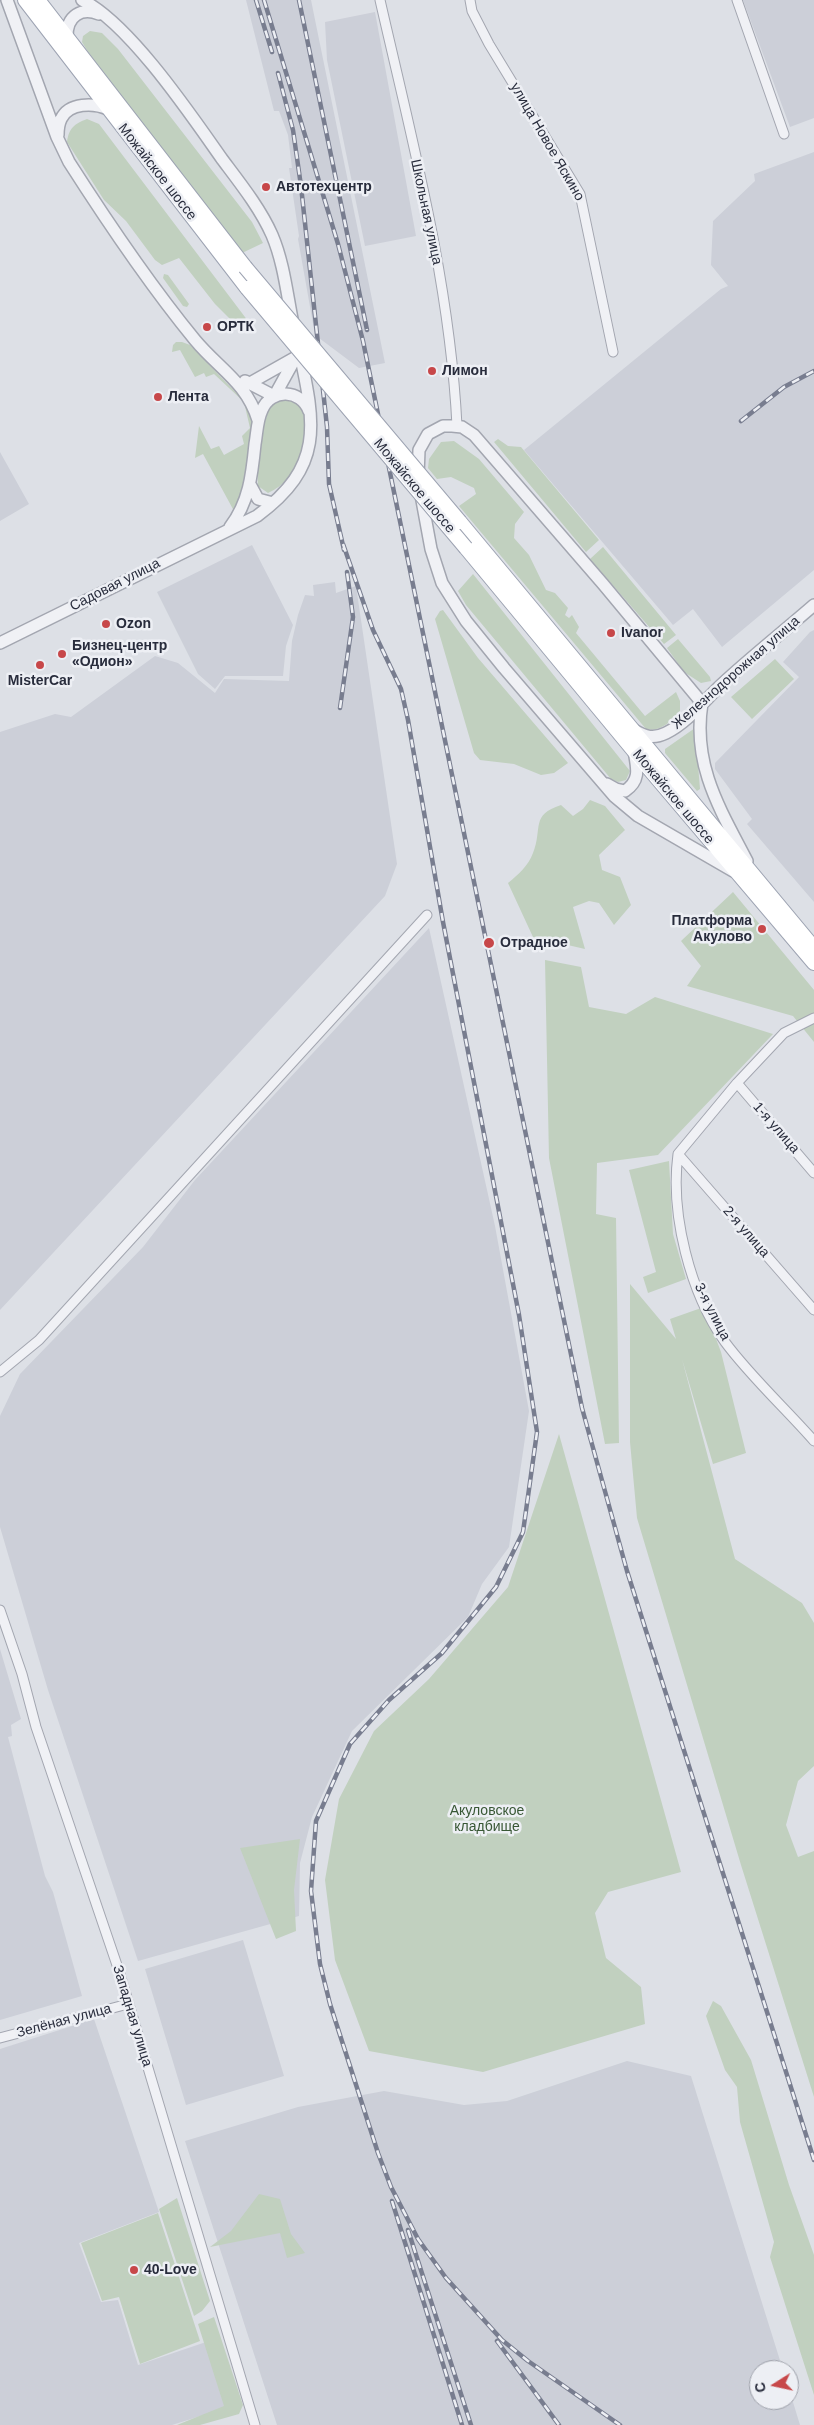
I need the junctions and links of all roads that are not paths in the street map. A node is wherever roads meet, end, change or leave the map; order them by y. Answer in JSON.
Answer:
{"nodes":[{"id":1,"x":7,"y":0,"type":"edge"},
{"id":2,"x":25,"y":0,"type":"edge"},
{"id":3,"x":38,"y":0,"type":"edge"},
{"id":4,"x":82,"y":0,"type":"edge"},
{"id":5,"x":380,"y":0,"type":"edge"},
{"id":6,"x":470,"y":0,"type":"edge"},
{"id":7,"x":737,"y":0,"type":"edge"},
{"id":8,"x":103,"y":16,"type":"junction"},
{"id":9,"x":67,"y":36,"type":"junction"},
{"id":10,"x":108,"y":109,"type":"junction"},
{"id":11,"x":784,"y":134,"type":"dead end"},
{"id":12,"x":57,"y":137,"type":"junction"},
{"id":13,"x":613,"y":352,"type":"dead end"},
{"id":14,"x":298,"y":354,"type":"junction"},
{"id":15,"x":231,"y":374,"type":"junction"},
{"id":16,"x":250,"y":383,"type":"junction"},
{"id":17,"x":275,"y":396,"type":"junction"},
{"id":18,"x":310,"y":415,"type":"junction"},
{"id":19,"x":258,"y":420,"type":"junction"},
{"id":20,"x":457,"y":426,"type":"junction"},
{"id":21,"x":250,"y":486,"type":"junction"},
{"id":22,"x":273,"y":504,"type":"junction"},
{"id":23,"x":230,"y":527,"type":"junction"},
{"id":24,"x":814,"y":606,"type":"edge"},
{"id":25,"x":0,"y":643,"type":"edge"},
{"id":26,"x":702,"y":703,"type":"junction"},
{"id":27,"x":628,"y":727,"type":"junction"},
{"id":28,"x":634,"y":751,"type":"junction"},
{"id":29,"x":598,"y":777,"type":"junction"},
{"id":30,"x":741,"y":876,"type":"junction"},
{"id":31,"x":757,"y":881,"type":"junction"},
{"id":32,"x":427,"y":915,"type":"dead end"},
{"id":33,"x":814,"y":948,"type":"edge"},
{"id":34,"x":814,"y":963,"type":"edge"},
{"id":35,"x":814,"y":1018,"type":"edge"},
{"id":36,"x":737,"y":1084,"type":"junction"},
{"id":37,"x":678,"y":1154,"type":"junction"},
{"id":38,"x":814,"y":1173,"type":"edge"},
{"id":39,"x":814,"y":1310,"type":"edge"},
{"id":40,"x":0,"y":1372,"type":"edge"},
{"id":41,"x":814,"y":1441,"type":"edge"},
{"id":42,"x":0,"y":1610,"type":"edge"},
{"id":43,"x":128,"y":2004,"type":"junction"},
{"id":44,"x":0,"y":2038,"type":"edge"},
{"id":45,"x":256,"y":2425,"type":"edge"}],
"edges":[{"from":1,"to":12,"type":"street"},
{"from":2,"to":10,"type":"main road","name":"Можайское шоссе"},
{"from":3,"to":9,"type":"main road","name":"Можайское шоссе"},
{"from":4,"to":8,"type":"street","name":"Садовая улица"},
{"from":5,"to":20,"type":"street","name":"Школьная улица"},
{"from":6,"to":13,"type":"street","name":"улица Новое Яскино"},
{"from":7,"to":11,"type":"street"},
{"from":8,"to":9,"type":"street"},
{"from":8,"to":14,"type":"street","name":"Садовая улица"},
{"from":9,"to":27,"type":"main road","name":"Можайское шоссе","bridge":true},
{"from":10,"to":12,"type":"street"},
{"from":10,"to":28,"type":"main road","name":"Можайское шоссе","bridge":true},
{"from":12,"to":15,"type":"street"},
{"from":14,"to":16,"type":"street"},
{"from":14,"to":17,"type":"street"},
{"from":14,"to":18,"type":"street","name":"Садовая улица"},
{"from":15,"to":16,"type":"street"},
{"from":15,"to":19,"type":"street"},
{"from":16,"to":17,"type":"street"},
{"from":17,"to":18,"type":"street"},
{"from":17,"to":19,"type":"street"},
{"from":18,"to":22,"type":"street","name":"Садовая улица"},
{"from":19,"to":21,"type":"street"},
{"from":20,"to":26,"type":"street"},
{"from":20,"to":29,"type":"street"},
{"from":21,"to":22,"type":"street"},
{"from":21,"to":23,"type":"street"},
{"from":22,"to":23,"type":"street","name":"Садовая улица"},
{"from":23,"to":25,"type":"street","name":"Садовая улица"},
{"from":24,"to":26,"type":"street","name":"Железнодорожная улица"},
{"from":26,"to":27,"type":"street","name":"Железнодорожная улица"},
{"from":26,"to":31,"type":"street"},
{"from":27,"to":31,"type":"main road","name":"Можайское шоссе"},
{"from":28,"to":29,"type":"street"},
{"from":28,"to":30,"type":"main road","name":"Можайское шоссе"},
{"from":29,"to":30,"type":"street"},
{"from":30,"to":34,"type":"main road","name":"Можайское шоссе"},
{"from":31,"to":33,"type":"main road","name":"Можайское шоссе"},
{"from":32,"to":40,"type":"street"},
{"from":35,"to":36,"type":"street"},
{"from":36,"to":37,"type":"street"},
{"from":36,"to":38,"type":"street","name":"1-я улица"},
{"from":37,"to":39,"type":"street","name":"2-я улица"},
{"from":37,"to":41,"type":"street","name":"3-я улица"},
{"from":42,"to":43,"type":"street","name":"Западная улица"},
{"from":43,"to":44,"type":"street","name":"Зелёная улица"},
{"from":43,"to":45,"type":"street","name":"Западная улица"}]}
